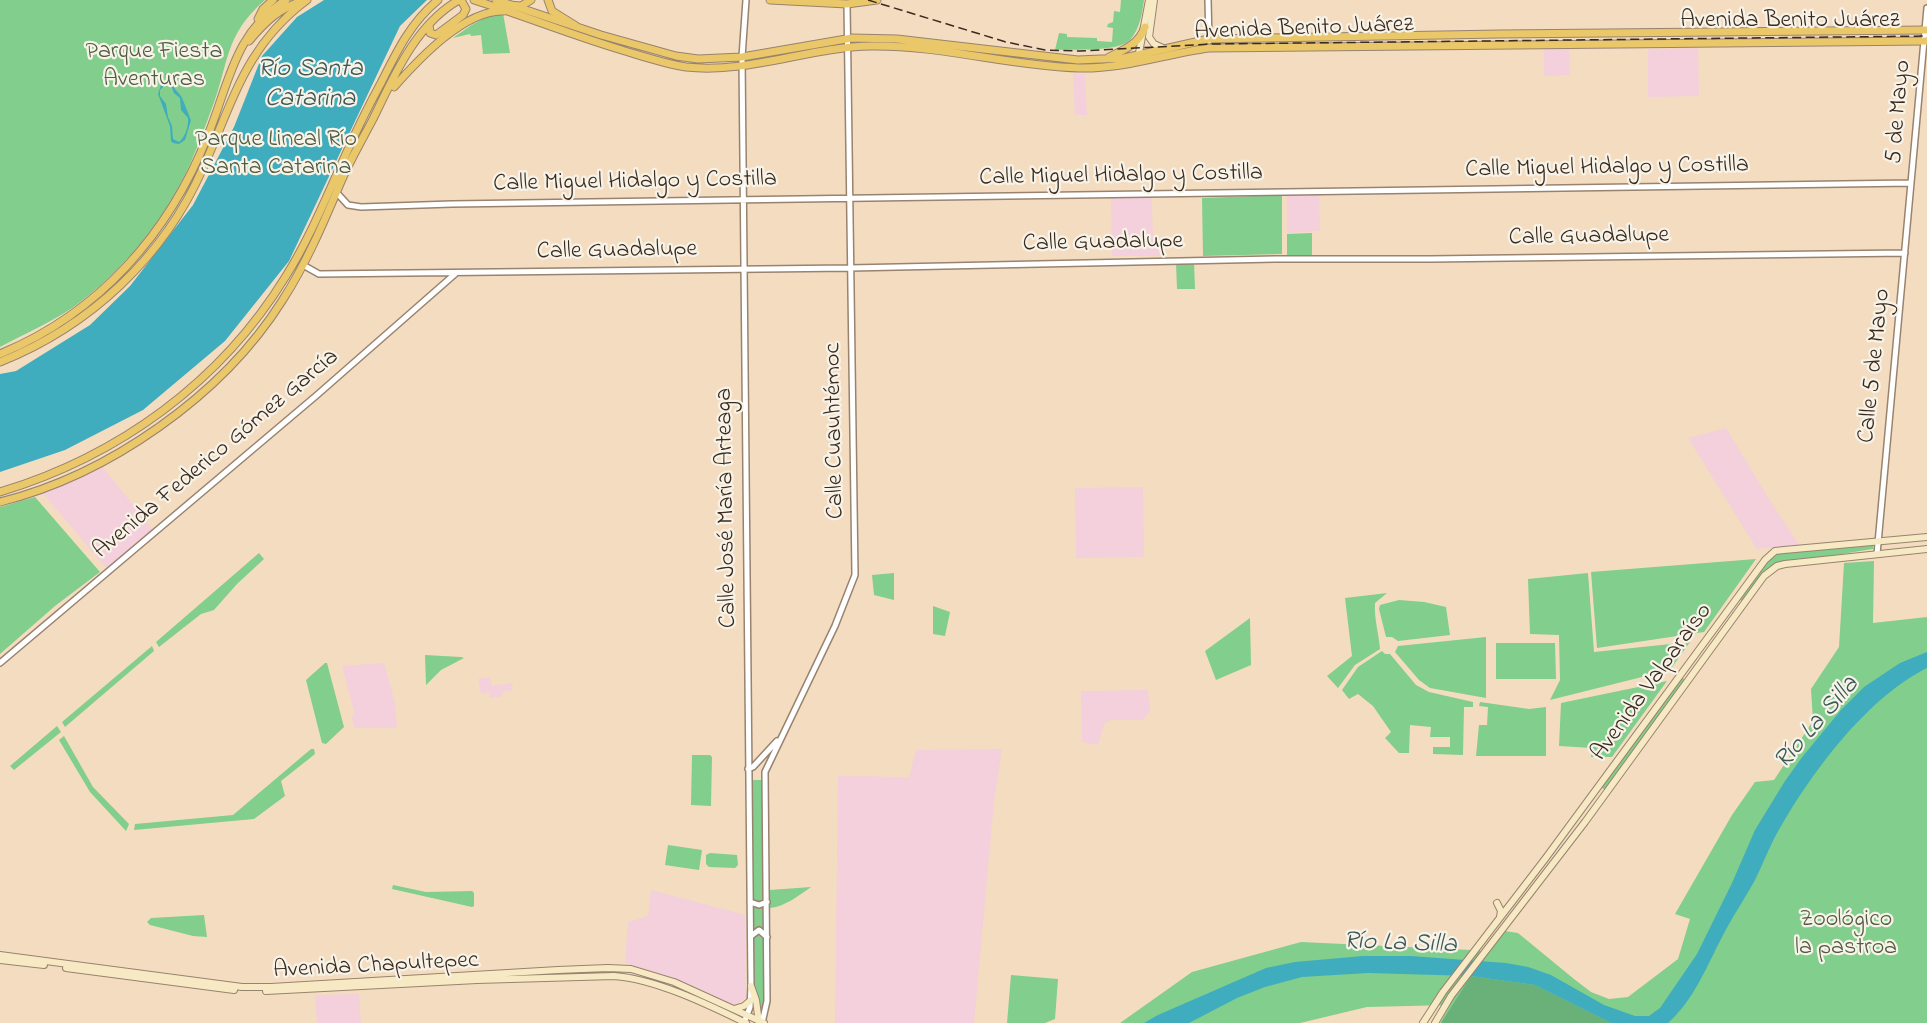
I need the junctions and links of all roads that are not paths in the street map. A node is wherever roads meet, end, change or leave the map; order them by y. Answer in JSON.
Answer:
{"nodes":[{"id":1,"x":273,"y":0,"type":"edge"},
{"id":2,"x":286,"y":0,"type":"edge"},
{"id":3,"x":307,"y":0,"type":"edge"},
{"id":4,"x":438,"y":0,"type":"edge"},
{"id":5,"x":460,"y":0,"type":"edge"},
{"id":6,"x":496,"y":0,"type":"edge"},
{"id":7,"x":531,"y":0,"type":"edge"},
{"id":8,"x":548,"y":0,"type":"edge"},
{"id":9,"x":746,"y":0,"type":"edge"},
{"id":10,"x":770,"y":0,"type":"edge"},
{"id":11,"x":877,"y":0,"type":"edge"},
{"id":12,"x":1149,"y":0,"type":"edge"},
{"id":13,"x":1154,"y":0,"type":"edge"},
{"id":14,"x":1208,"y":0,"type":"edge"},
{"id":15,"x":478,"y":1,"type":"edge"},
{"id":16,"x":847,"y":4,"type":"junction"},
{"id":17,"x":507,"y":8,"type":"junction"},
{"id":18,"x":1927,"y":10,"type":"edge"},
{"id":19,"x":430,"y":21,"type":"junction"},
{"id":20,"x":257,"y":24,"type":"junction"},
{"id":21,"x":576,"y":27,"type":"junction"},
{"id":22,"x":1145,"y":27,"type":"junction"},
{"id":23,"x":1926,"y":30,"type":"edge"},
{"id":24,"x":602,"y":35,"type":"junction"},
{"id":25,"x":847,"y":38,"type":"junction"},
{"id":26,"x":1209,"y":39,"type":"junction"},
{"id":27,"x":592,"y":41,"type":"junction"},
{"id":28,"x":1142,"y":41,"type":"joint"},
{"id":29,"x":1925,"y":41,"type":"edge"},
{"id":30,"x":848,"y":47,"type":"junction"},
{"id":31,"x":1209,"y":48,"type":"junction"},
{"id":32,"x":1166,"y":49,"type":"junction"},
{"id":33,"x":1143,"y":54,"type":"junction"},
{"id":34,"x":742,"y":57,"type":"junction"},
{"id":35,"x":1103,"y":59,"type":"junction"},
{"id":36,"x":1154,"y":60,"type":"junction"},
{"id":37,"x":1138,"y":63,"type":"junction"},
{"id":38,"x":742,"y":66,"type":"junction"},
{"id":39,"x":231,"y":68,"type":"junction"},
{"id":40,"x":386,"y":95,"type":"junction"},
{"id":41,"x":1911,"y":183,"type":"junction"},
{"id":42,"x":337,"y":193,"type":"junction"},
{"id":43,"x":850,"y":198,"type":"junction"},
{"id":44,"x":744,"y":200,"type":"junction"},
{"id":45,"x":321,"y":229,"type":"junction"},
{"id":46,"x":1905,"y":253,"type":"junction"},
{"id":47,"x":299,"y":254,"type":"junction"},
{"id":48,"x":303,"y":265,"type":"junction"},
{"id":49,"x":744,"y":268,"type":"junction"},
{"id":50,"x":850,"y":268,"type":"junction"},
{"id":51,"x":456,"y":273,"type":"junction"},
{"id":52,"x":0,"y":354,"type":"edge"},
{"id":53,"x":0,"y":362,"type":"edge"},
{"id":54,"x":211,"y":384,"type":"junction"},
{"id":55,"x":182,"y":396,"type":"junction"},
{"id":56,"x":174,"y":403,"type":"junction"},
{"id":57,"x":143,"y":437,"type":"junction"},
{"id":58,"x":0,"y":492,"type":"edge"},
{"id":59,"x":0,"y":502,"type":"edge"},
{"id":60,"x":1927,"y":537,"type":"edge"},
{"id":61,"x":1878,"y":541,"type":"junction"},
{"id":62,"x":1927,"y":549,"type":"edge"},
{"id":63,"x":1877,"y":554,"type":"junction"},
{"id":64,"x":0,"y":663,"type":"edge"},
{"id":65,"x":781,"y":737,"type":"junction"},
{"id":66,"x":751,"y":768,"type":"junction"},
{"id":67,"x":765,"y":777,"type":"junction"},
{"id":68,"x":750,"y":902,"type":"junction"},
{"id":69,"x":767,"y":902,"type":"junction"},
{"id":70,"x":1497,"y":903,"type":"dead end"},
{"id":71,"x":1500,"y":917,"type":"junction"},
{"id":72,"x":751,"y":937,"type":"junction"},
{"id":73,"x":767,"y":937,"type":"junction"},
{"id":74,"x":0,"y":955,"type":"edge"},
{"id":75,"x":0,"y":960,"type":"edge"},
{"id":76,"x":600,"y":968,"type":"junction"},
{"id":77,"x":605,"y":976,"type":"junction"},
{"id":78,"x":580,"y":977,"type":"junction"},
{"id":79,"x":674,"y":982,"type":"junction"},
{"id":80,"x":656,"y":984,"type":"junction"},
{"id":81,"x":751,"y":986,"type":"junction"},
{"id":82,"x":751,"y":1000,"type":"junction"},
{"id":83,"x":734,"y":1009,"type":"junction"},
{"id":84,"x":745,"y":1021,"type":"edge"},
{"id":85,"x":761,"y":1022,"type":"edge"},
{"id":86,"x":1423,"y":1023,"type":"edge"},
{"id":87,"x":1435,"y":1023,"type":"edge"}],
"edges":[{"from":1,"to":20,"type":"main road"},
{"from":2,"to":20,"type":"main road"},
{"from":3,"to":39,"type":"main road"},
{"from":3,"to":53,"type":"main road"},
{"from":4,"to":47,"type":"main road"},
{"from":5,"to":19,"type":"main road"},
{"from":5,"to":19,"type":"main road"},
{"from":6,"to":17,"type":"main road","name":"Avenida Benito Juárez"},
{"from":7,"to":17,"type":"main road"},
{"from":8,"to":21,"type":"main road"},
{"from":9,"to":34,"type":"street","name":"Calle José María Arteaga"},
{"from":10,"to":16,"type":"main road"},
{"from":11,"to":16,"type":"main road"},
{"from":12,"to":22,"type":"main road"},
{"from":13,"to":32,"type":"main road"},
{"from":14,"to":26,"type":"street"},
{"from":15,"to":17,"type":"main road","name":"Avenida Benito Juárez"},
{"from":16,"to":25,"type":"street","name":"Calle Cuauhtémoc"},
{"from":17,"to":21,"type":"main road","name":"Avenida Benito Juárez"},
{"from":17,"to":27,"type":"main road","name":"Avenida Benito Juárez"},
{"from":17,"to":40,"type":"main road"},
{"from":18,"to":23,"type":"street","name":"5 de Mayo"},
{"from":19,"to":40,"type":"main road"},
{"from":20,"to":39,"type":"main road"},
{"from":21,"to":24,"type":"main road","name":"Avenida Benito Juárez"},
{"from":22,"to":28,"type":"main road"},
{"from":22,"to":35,"type":"main road"},
{"from":23,"to":26,"type":"main road","name":"Avenida Benito Juárez"},
{"from":23,"to":29,"type":"street","name":"5 de Mayo"},
{"from":24,"to":27,"type":"main road"},
{"from":24,"to":34,"type":"main road","name":"Avenida Benito Juárez"},
{"from":25,"to":30,"type":"street","name":"Calle Cuauhtémoc"},
{"from":25,"to":34,"type":"main road","name":"Avenida Benito Juárez"},
{"from":25,"to":35,"type":"main road","name":"Avenida Benito Juárez"},
{"from":26,"to":31,"type":"street"},
{"from":26,"to":32,"type":"main road","name":"Avenida Benito Juárez"},
{"from":27,"to":38,"type":"main road","name":"Avenida Benito Juárez"},
{"from":28,"to":33,"type":"main road"},
{"from":29,"to":31,"type":"main road","name":"Avenida Benito Juárez"},
{"from":29,"to":41,"type":"street","name":"5 de Mayo"},
{"from":30,"to":37,"type":"main road","name":"Avenida Benito Juárez"},
{"from":30,"to":38,"type":"main road","name":"Avenida Benito Juárez"},
{"from":30,"to":43,"type":"street","name":"Calle Cuauhtémoc"},
{"from":31,"to":36,"type":"main road","name":"Avenida Benito Juárez"},
{"from":32,"to":33,"type":"main road","name":"Avenida Benito Juárez"},
{"from":33,"to":35,"type":"main road","name":"Avenida Benito Juárez"},
{"from":33,"to":36,"type":"main road"},
{"from":33,"to":37,"type":"main road"},
{"from":34,"to":38,"type":"street","name":"Calle José María Arteaga"},
{"from":36,"to":37,"type":"main road","name":"Avenida Benito Juárez"},
{"from":38,"to":44,"type":"street","name":"Calle José María Arteaga"},
{"from":39,"to":52,"type":"main road"},
{"from":40,"to":42,"type":"main road"},
{"from":41,"to":43,"type":"street","name":"Calle Miguel Hidalgo y Costilla"},
{"from":41,"to":46,"type":"street","name":"Calle 5 de Mayo"},
{"from":42,"to":44,"type":"street","name":"Calle Miguel Hidalgo y Costilla"},
{"from":42,"to":45,"type":"main road"},
{"from":43,"to":44,"type":"street","name":"Calle Miguel Hidalgo y Costilla"},
{"from":43,"to":50,"type":"street","name":"Calle Cuauhtémoc"},
{"from":44,"to":49,"type":"street","name":"Calle José María Arteaga"},
{"from":45,"to":47,"type":"main road"},
{"from":45,"to":48,"type":"main road"},
{"from":46,"to":50,"type":"street","name":"Calle Guadalupe"},
{"from":46,"to":61,"type":"street","name":"Calle 5 de Mayo"},
{"from":47,"to":55,"type":"main road"},
{"from":48,"to":51,"type":"street","name":"Calle Guadalupe"},
{"from":48,"to":54,"type":"main road"},
{"from":49,"to":50,"type":"street","name":"Calle Guadalupe"},
{"from":49,"to":51,"type":"street","name":"Calle Guadalupe"},
{"from":49,"to":66,"type":"street","name":"Calle José María Arteaga"},
{"from":50,"to":65,"type":"street","name":"Calle Cuauhtémoc"},
{"from":51,"to":64,"type":"street","name":"Avenida Federico Gómez García"},
{"from":54,"to":55,"type":"main road"},
{"from":54,"to":57,"type":"main road"},
{"from":55,"to":56,"type":"main road"},
{"from":56,"to":57,"type":"main road"},
{"from":56,"to":58,"type":"main road"},
{"from":57,"to":59,"type":"main road"},
{"from":60,"to":61,"type":"main road","name":"Avenida Valparaíso"},
{"from":61,"to":63,"type":"street","name":"Calle 5 de Mayo"},
{"from":61,"to":71,"type":"main road","name":"Avenida Valparaíso"},
{"from":62,"to":63,"type":"main road"},
{"from":63,"to":87,"type":"main road","name":"Avenida Valparaíso"},
{"from":65,"to":66,"type":"street"},
{"from":65,"to":67,"type":"street","name":"Calle Cuauhtémoc"},
{"from":66,"to":67,"type":"street"},
{"from":66,"to":68,"type":"street","name":"Calle José María Arteaga"},
{"from":67,"to":69,"type":"street","name":"Calle Cuauhtémoc"},
{"from":68,"to":69,"type":"street"},
{"from":68,"to":72,"type":"street","name":"Calle José María Arteaga"},
{"from":69,"to":73,"type":"street"},
{"from":70,"to":71,"type":"main road"},
{"from":71,"to":86,"type":"main road","name":"Avenida Valparaíso"},
{"from":72,"to":73,"type":"street"},
{"from":72,"to":81,"type":"street","name":"Calle José María Arteaga"},
{"from":73,"to":85,"type":"street"},
{"from":74,"to":76,"type":"main road","name":"Avenida Chapultepec"},
{"from":75,"to":78,"type":"main road","name":"Avenida Chapultepec"},
{"from":76,"to":77,"type":"main road"},
{"from":76,"to":78,"type":"main road"},
{"from":76,"to":79,"type":"main road","name":"Avenida Chapultepec"},
{"from":77,"to":78,"type":"main road","name":"Avenida Chapultepec"},
{"from":77,"to":80,"type":"main road","name":"Avenida Chapultepec"},
{"from":79,"to":80,"type":"main road"},
{"from":79,"to":83,"type":"main road","name":"Avenida Chapultepec"},
{"from":80,"to":84,"type":"main road","name":"Avenida Chapultepec"},
{"from":81,"to":82,"type":"street","name":"Calle José María Arteaga"},
{"from":81,"to":85,"type":"main road"},
{"from":82,"to":83,"type":"main road"},
{"from":82,"to":84,"type":"street","name":"Calle José María Arteaga"},
{"from":83,"to":84,"type":"main road","name":"Avenida Chapultepec"},
{"from":84,"to":85,"type":"main road","name":"Avenida Chapultepec"}]}
